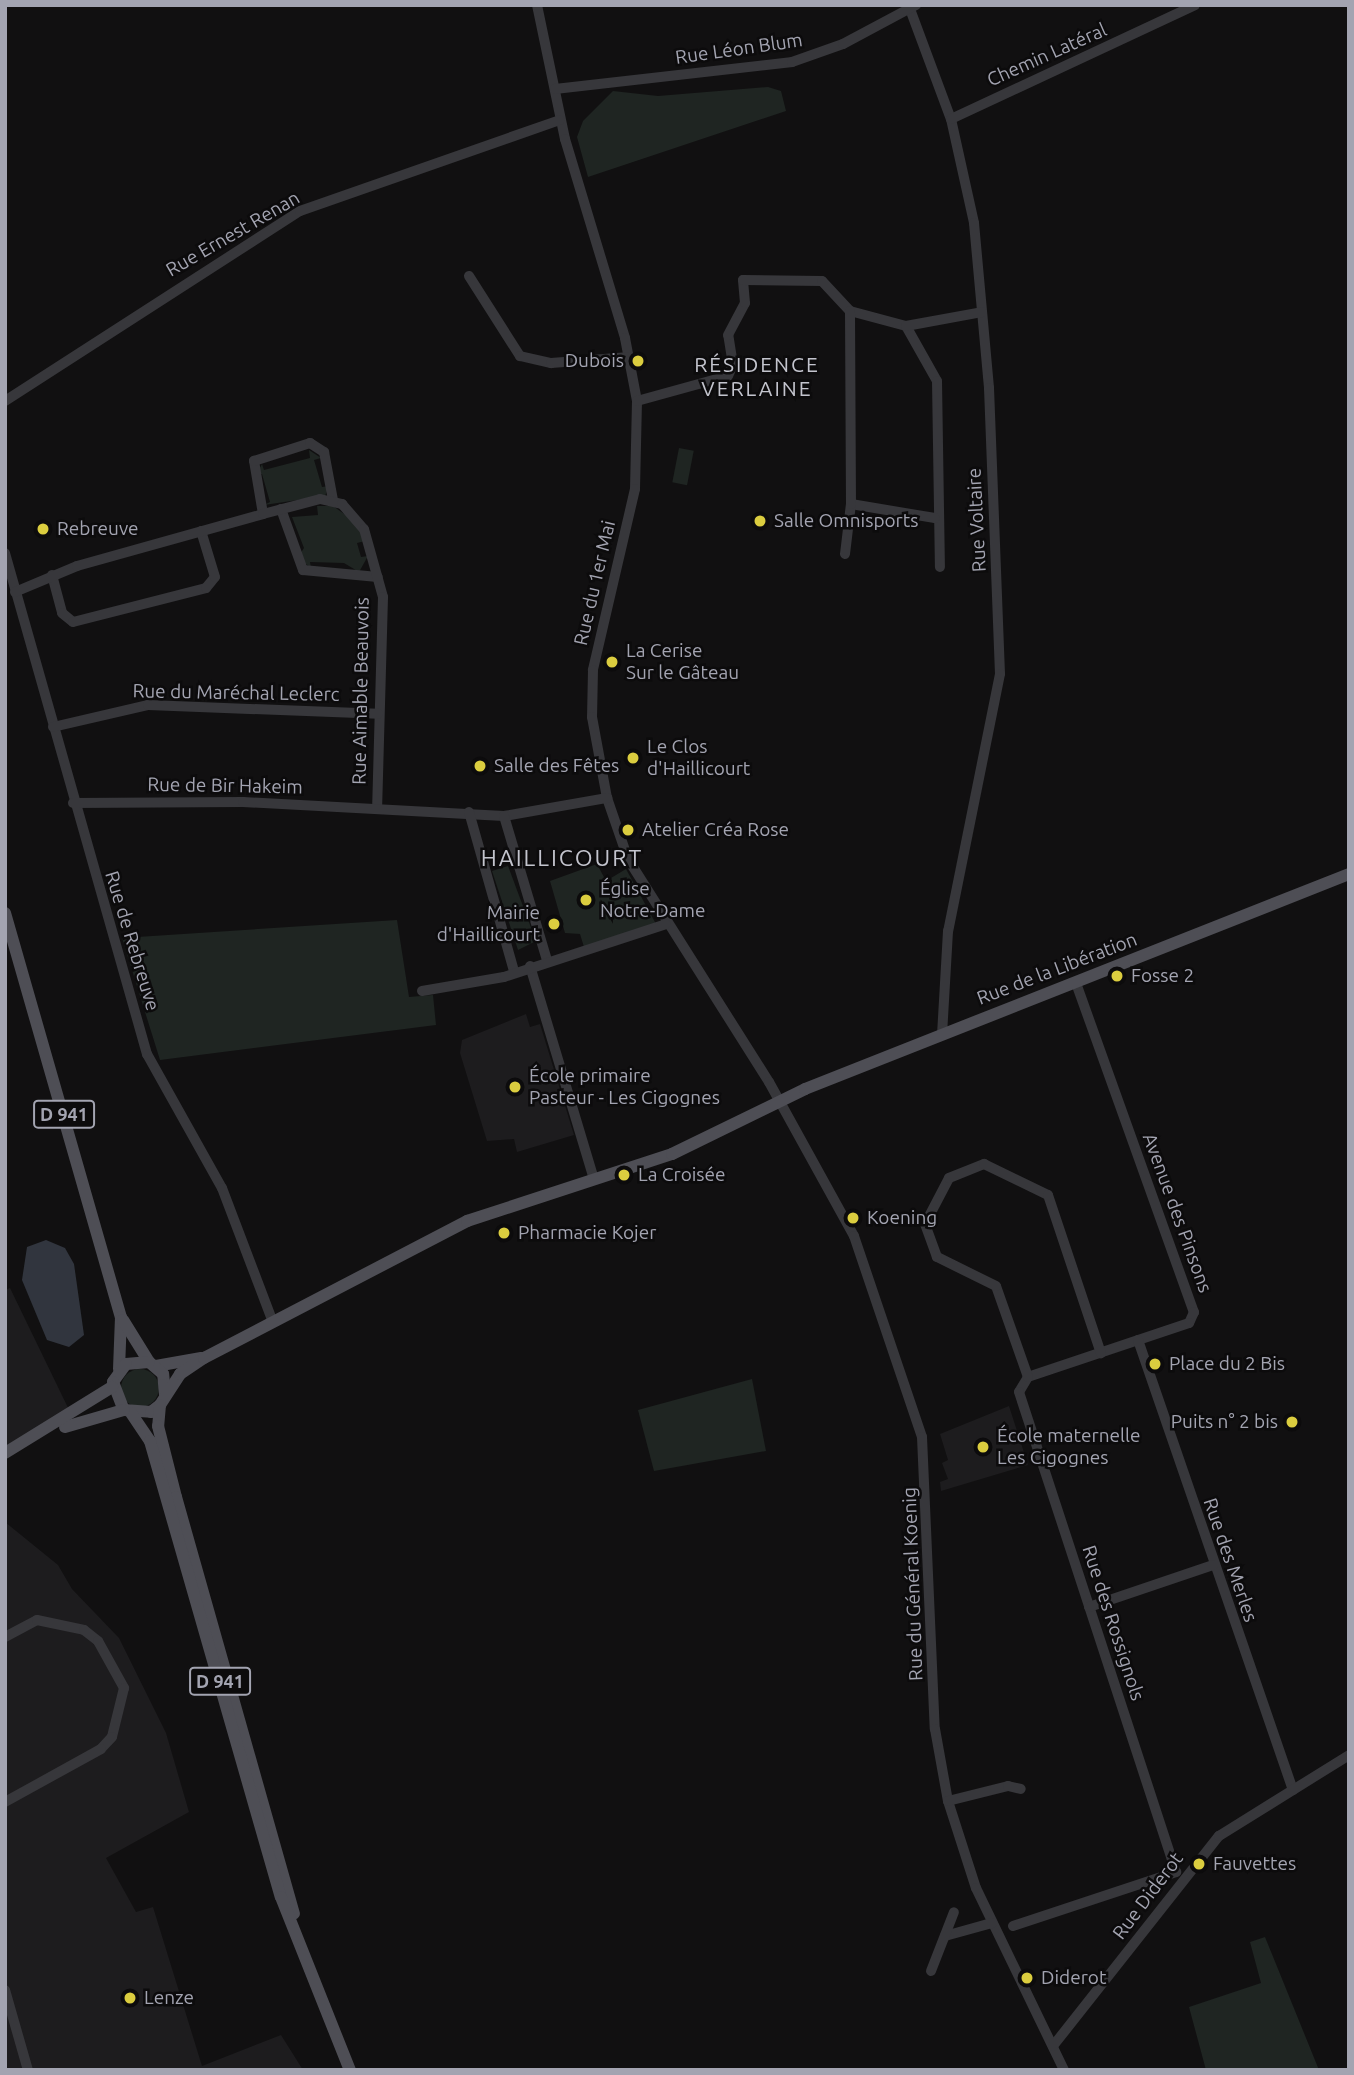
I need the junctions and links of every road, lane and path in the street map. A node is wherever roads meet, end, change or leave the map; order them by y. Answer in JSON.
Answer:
{"nodes":[{"id":1,"x":537,"y":5,"type":"edge"},
{"id":2,"x":1195,"y":5,"type":"edge"},
{"id":3,"x":913,"y":7,"type":"edge"},
{"id":4,"x":555,"y":89,"type":"junction"},
{"id":5,"x":951,"y":119,"type":"junction"},
{"id":6,"x":561,"y":120,"type":"junction"},
{"id":7,"x":469,"y":276,"type":"dead end"},
{"id":8,"x":850,"y":311,"type":"junction"},
{"id":9,"x":982,"y":312,"type":"junction"},
{"id":10,"x":906,"y":326,"type":"junction"},
{"id":11,"x":630,"y":357,"type":"junction"},
{"id":12,"x":5,"y":401,"type":"edge"},
{"id":13,"x":637,"y":401,"type":"junction"},
{"id":14,"x":333,"y":500,"type":"junction"},
{"id":15,"x":851,"y":504,"type":"junction"},
{"id":16,"x":281,"y":509,"type":"junction"},
{"id":17,"x":263,"y":514,"type":"junction"},
{"id":18,"x":935,"y":518,"type":"junction"},
{"id":19,"x":201,"y":531,"type":"junction"},
{"id":20,"x":5,"y":553,"type":"edge"},
{"id":21,"x":845,"y":554,"type":"dead end"},
{"id":22,"x":940,"y":567,"type":"dead end"},
{"id":23,"x":52,"y":575,"type":"junction"},
{"id":24,"x":378,"y":577,"type":"junction"},
{"id":25,"x":15,"y":592,"type":"junction"},
{"id":26,"x":378,"y":714,"type":"junction"},
{"id":27,"x":53,"y":727,"type":"junction"},
{"id":28,"x":607,"y":798,"type":"junction"},
{"id":29,"x":73,"y":803,"type":"junction"},
{"id":30,"x":377,"y":807,"type":"junction"},
{"id":31,"x":469,"y":812,"type":"junction"},
{"id":32,"x":504,"y":816,"type":"junction"},
{"id":33,"x":1349,"y":874,"type":"edge"},
{"id":34,"x":5,"y":913,"type":"edge"},
{"id":35,"x":666,"y":924,"type":"junction"},
{"id":36,"x":547,"y":960,"type":"junction"},
{"id":37,"x":530,"y":966,"type":"junction"},
{"id":38,"x":514,"y":971,"type":"junction"},
{"id":39,"x":1076,"y":983,"type":"junction"},
{"id":40,"x":422,"y":991,"type":"dead end"},
{"id":41,"x":942,"y":1035,"type":"junction"},
{"id":42,"x":780,"y":1101,"type":"junction"},
{"id":43,"x":594,"y":1178,"type":"junction"},
{"id":44,"x":121,"y":1317,"type":"junction"},
{"id":45,"x":273,"y":1322,"type":"junction"},
{"id":46,"x":1138,"y":1340,"type":"junction"},
{"id":47,"x":1101,"y":1353,"type":"junction"},
{"id":48,"x":204,"y":1358,"type":"junction"},
{"id":49,"x":153,"y":1364,"type":"junction"},
{"id":50,"x":119,"y":1369,"type":"junction"},
{"id":51,"x":1028,"y":1377,"type":"junction"},
{"id":52,"x":1019,"y":1384,"type":"joint"},
{"id":53,"x":112,"y":1387,"type":"junction"},
{"id":54,"x":163,"y":1400,"type":"junction"},
{"id":55,"x":127,"y":1412,"type":"junction"},
{"id":56,"x":35,"y":1438,"type":"junction"},
{"id":57,"x":5,"y":1453,"type":"edge"},
{"id":58,"x":1213,"y":1564,"type":"junction"},
{"id":59,"x":1089,"y":1607,"type":"junction"},
{"id":60,"x":5,"y":1637,"type":"edge"},
{"id":61,"x":1349,"y":1755,"type":"edge"},
{"id":62,"x":1021,"y":1789,"type":"dead end"},
{"id":63,"x":1293,"y":1790,"type":"junction"},
{"id":64,"x":948,"y":1801,"type":"junction"},
{"id":65,"x":5,"y":1802,"type":"edge"},
{"id":66,"x":1180,"y":1875,"type":"junction"},
{"id":67,"x":954,"y":1912,"type":"dead end"},
{"id":68,"x":992,"y":1923,"type":"junction"},
{"id":69,"x":1013,"y":1926,"type":"dead end"},
{"id":70,"x":945,"y":1936,"type":"junction"},
{"id":71,"x":303,"y":1952,"type":"junction"},
{"id":72,"x":931,"y":1970,"type":"dead end"},
{"id":73,"x":5,"y":1990,"type":"edge"},
{"id":74,"x":1053,"y":2046,"type":"junction"},
{"id":75,"x":28,"y":2070,"type":"edge"},
{"id":76,"x":350,"y":2070,"type":"edge"},
{"id":77,"x":1063,"y":2070,"type":"edge"}],
"edges":[{"from":1,"to":4,"type":"street","name":"Rue du 1er Mai"},
{"from":2,"to":5,"type":"street","name":"Chemin Latéral"},
{"from":3,"to":4,"type":"street","name":"Rue Léon Blum"},
{"from":3,"to":5,"type":"street","name":"Rue Voltaire"},
{"from":4,"to":6,"type":"street","name":"Rue du 1er Mai"},
{"from":5,"to":9,"type":"street","name":"Rue Voltaire"},
{"from":6,"to":11,"type":"street","name":"Rue du 1er Mai"},
{"from":6,"to":12,"type":"street","name":"Rue Ernest Renan"},
{"from":7,"to":11,"type":"street"},
{"from":8,"to":10,"type":"street"},
{"from":8,"to":13,"type":"street"},
{"from":8,"to":15,"type":"street"},
{"from":9,"to":10,"type":"street"},
{"from":9,"to":41,"type":"street","name":"Rue Voltaire"},
{"from":10,"to":18,"type":"street"},
{"from":11,"to":13,"type":"street","name":"Rue du 1er Mai"},
{"from":13,"to":28,"type":"street","name":"Rue du 1er Mai"},
{"from":14,"to":16,"type":"street"},
{"from":14,"to":17,"type":"street"},
{"from":14,"to":24,"type":"street","name":"Rue Aimable Beauvois"},
{"from":15,"to":18,"type":"street"},
{"from":15,"to":21,"type":"street"},
{"from":16,"to":17,"type":"street"},
{"from":16,"to":24,"type":"street"},
{"from":17,"to":19,"type":"street"},
{"from":18,"to":22,"type":"street"},
{"from":19,"to":23,"type":"street"},
{"from":19,"to":23,"type":"street"},
{"from":20,"to":25,"type":"street","name":"Rue de Rebreuve"},
{"from":23,"to":25,"type":"street"},
{"from":24,"to":26,"type":"street","name":"Rue Aimable Beauvois"},
{"from":25,"to":27,"type":"street","name":"Rue de Rebreuve"},
{"from":26,"to":27,"type":"street","name":"Rue du Maréchal Leclerc"},
{"from":26,"to":30,"type":"street","name":"Rue Aimable Beauvois"},
{"from":27,"to":29,"type":"street","name":"Rue de Rebreuve"},
{"from":28,"to":32,"type":"street","name":"Rue de Bir Hakeim"},
{"from":28,"to":35,"type":"street","name":"Rue du 1er Mai"},
{"from":29,"to":30,"type":"street","name":"Rue de Bir Hakeim"},
{"from":29,"to":45,"type":"street","name":"Rue de Rebreuve"},
{"from":30,"to":31,"type":"street","name":"Rue de Bir Hakeim"},
{"from":31,"to":32,"type":"street","name":"Rue de Bir Hakeim"},
{"from":31,"to":38,"type":"street"},
{"from":32,"to":36,"type":"street"},
{"from":33,"to":39,"type":"main road","name":"Rue de la Libération"},
{"from":34,"to":44,"type":"main road","number":"D 941"},
{"from":35,"to":36,"type":"street"},
{"from":35,"to":42,"type":"street","name":"Rue du 1er Mai"},
{"from":36,"to":37,"type":"street"},
{"from":37,"to":38,"type":"street"},
{"from":37,"to":43,"type":"street"},
{"from":38,"to":40,"type":"street"},
{"from":39,"to":41,"type":"main road","name":"Rue de la Libération"},
{"from":39,"to":46,"type":"street","name":"Avenue des Pinsons"},
{"from":41,"to":42,"type":"main road","name":"Rue de la Libération"},
{"from":42,"to":43,"type":"main road","name":"Rue de la Libération"},
{"from":42,"to":64,"type":"street","name":"Rue du Général Koenig"},
{"from":43,"to":45,"type":"main road","name":"Rue de la Libération"},
{"from":44,"to":49,"type":"main road","number":"D 941"},
{"from":44,"to":50,"type":"main road","number":"D 941"},
{"from":45,"to":48,"type":"main road","name":"Rue de la Libération"},
{"from":46,"to":47,"type":"street","name":"Avenue des Pinsons"},
{"from":46,"to":58,"type":"street","name":"Rue des Merles"},
{"from":47,"to":51,"type":"street","name":"Avenue des Pinsons"},
{"from":47,"to":51,"type":"street"},
{"from":48,"to":49,"type":"main road"},
{"from":48,"to":54,"type":"main road"},
{"from":49,"to":50,"type":"main road"},
{"from":49,"to":54,"type":"main road"},
{"from":50,"to":53,"type":"main road"},
{"from":51,"to":52,"type":"street","name":"Avenue des Pinsons"},
{"from":52,"to":59,"type":"street","name":"Rue des Rossignols"},
{"from":53,"to":55,"type":"main road"},
{"from":53,"to":56,"type":"main road"},
{"from":54,"to":55,"type":"main road"},
{"from":54,"to":71,"type":"main road","number":"D 941"},
{"from":55,"to":56,"type":"main road"},
{"from":55,"to":71,"type":"main road","number":"D 941"},
{"from":56,"to":57,"type":"main road"},
{"from":58,"to":59,"type":"street"},
{"from":58,"to":63,"type":"street","name":"Rue des Merles"},
{"from":59,"to":66,"type":"street","name":"Rue des Rossignols"},
{"from":60,"to":65,"type":"street"},
{"from":61,"to":63,"type":"street","name":"Rue Diderot"},
{"from":62,"to":64,"type":"street"},
{"from":63,"to":66,"type":"street","name":"Rue Diderot"},
{"from":64,"to":68,"type":"street","name":"Rue du Général Koenig"},
{"from":66,"to":69,"type":"street"},
{"from":66,"to":74,"type":"street","name":"Rue Diderot"},
{"from":67,"to":70,"type":"street"},
{"from":68,"to":70,"type":"street"},
{"from":68,"to":74,"type":"street","name":"Rue du Général Koenig"},
{"from":70,"to":72,"type":"street"},
{"from":71,"to":76,"type":"main road","number":"D 941"},
{"from":73,"to":75,"type":"street"},
{"from":74,"to":77,"type":"street","name":"Rue du Général Koenig"}]}
